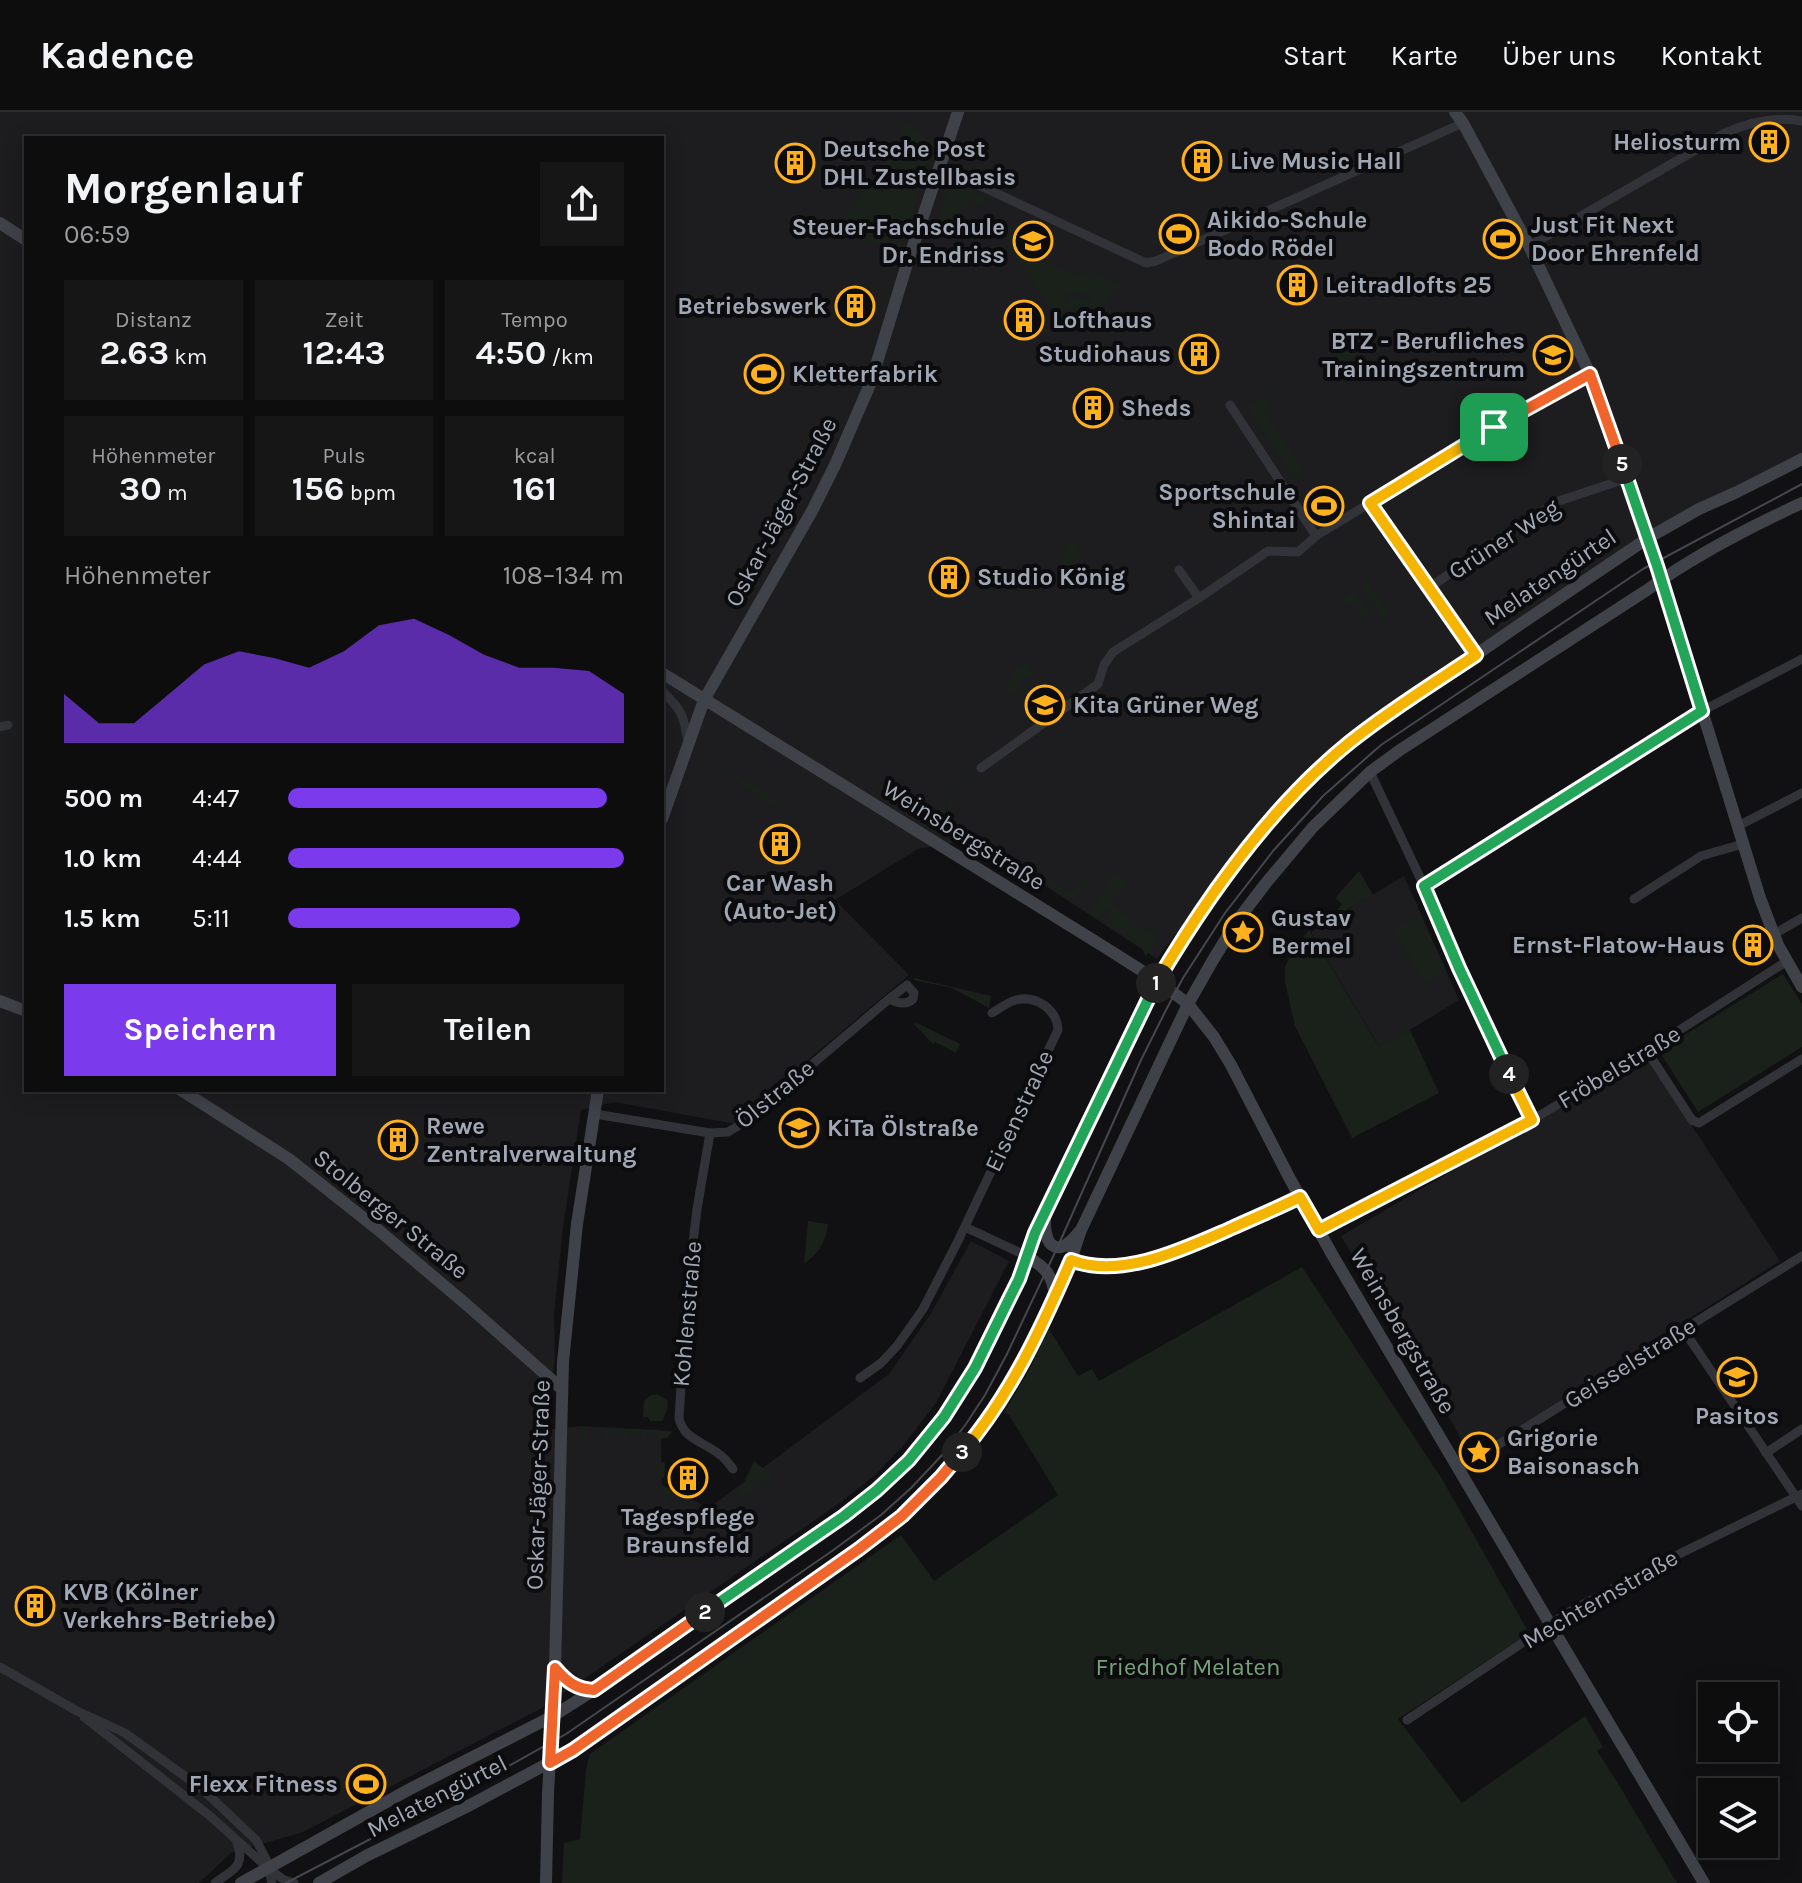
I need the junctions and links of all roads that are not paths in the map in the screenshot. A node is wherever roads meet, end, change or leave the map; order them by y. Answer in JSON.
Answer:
{"nodes":[{"id":1,"x":958,"y":112,"type":"edge"},
{"id":2,"x":1455,"y":112,"type":"edge"},
{"id":3,"x":1802,"y":121,"type":"edge"},
{"id":4,"x":1463,"y":123,"type":"junction"},
{"id":5,"x":940,"y":167,"type":"junction"},
{"id":6,"x":0,"y":223,"type":"edge"},
{"id":7,"x":24,"y":239,"type":"edge"},
{"id":8,"x":1529,"y":246,"type":"junction"},
{"id":9,"x":1590,"y":374,"type":"junction"},
{"id":10,"x":1230,"y":405,"type":"dead end"},
{"id":11,"x":1802,"y":459,"type":"edge"},
{"id":12,"x":1628,"y":478,"type":"junction"},
{"id":13,"x":1370,"y":503,"type":"junction"},
{"id":14,"x":1802,"y":503,"type":"edge"},
{"id":15,"x":1316,"y":536,"type":"junction"},
{"id":16,"x":1648,"y":538,"type":"junction"},
{"id":17,"x":1179,"y":570,"type":"dead end"},
{"id":18,"x":1660,"y":580,"type":"junction"},
{"id":19,"x":1429,"y":588,"type":"junction"},
{"id":20,"x":1199,"y":598,"type":"junction"},
{"id":21,"x":1476,"y":655,"type":"junction"},
{"id":22,"x":1802,"y":659,"type":"edge"},
{"id":23,"x":664,"y":674,"type":"edge"},
{"id":24,"x":664,"y":693,"type":"edge"},
{"id":25,"x":704,"y":700,"type":"junction"},
{"id":26,"x":1702,"y":711,"type":"junction"},
{"id":27,"x":688,"y":743,"type":"junction"},
{"id":28,"x":981,"y":768,"type":"dead end"},
{"id":29,"x":1370,"y":772,"type":"junction"},
{"id":30,"x":1802,"y":793,"type":"edge"},
{"id":31,"x":664,"y":813,"type":"edge"},
{"id":32,"x":1738,"y":826,"type":"junction"},
{"id":33,"x":1743,"y":844,"type":"junction"},
{"id":34,"x":1424,"y":886,"type":"junction"},
{"id":35,"x":1634,"y":899,"type":"dead end"},
{"id":36,"x":1802,"y":918,"type":"edge"},
{"id":37,"x":1774,"y":934,"type":"junction"},
{"id":38,"x":1794,"y":968,"type":"edge"},
{"id":39,"x":1158,"y":981,"type":"junction"},
{"id":40,"x":1802,"y":987,"type":"edge"},
{"id":41,"x":889,"y":999,"type":"dead end"},
{"id":42,"x":0,"y":1001,"type":"edge"},
{"id":43,"x":1188,"y":1004,"type":"junction"},
{"id":44,"x":24,"y":1010,"type":"edge"},
{"id":45,"x":992,"y":1013,"type":"dead end"},
{"id":46,"x":1647,"y":1051,"type":"junction"},
{"id":47,"x":1802,"y":1059,"type":"edge"},
{"id":48,"x":184,"y":1092,"type":"edge"},
{"id":49,"x":598,"y":1092,"type":"edge"},
{"id":50,"x":595,"y":1114,"type":"junction"},
{"id":51,"x":1532,"y":1120,"type":"junction"},
{"id":52,"x":710,"y":1133,"type":"junction"},
{"id":53,"x":1300,"y":1197,"type":"junction"},
{"id":54,"x":1046,"y":1212,"type":"junction"},
{"id":55,"x":965,"y":1227,"type":"junction"},
{"id":56,"x":1081,"y":1230,"type":"junction"},
{"id":57,"x":1319,"y":1230,"type":"junction"},
{"id":58,"x":1027,"y":1256,"type":"junction"},
{"id":59,"x":1802,"y":1256,"type":"edge"},
{"id":60,"x":1071,"y":1260,"type":"junction"},
{"id":61,"x":1055,"y":1296,"type":"junction"},
{"id":62,"x":1683,"y":1329,"type":"junction"},
{"id":63,"x":860,"y":1378,"type":"dead end"},
{"id":64,"x":562,"y":1389,"type":"junction"},
{"id":65,"x":1802,"y":1429,"type":"edge"},
{"id":66,"x":1766,"y":1453,"type":"junction"},
{"id":67,"x":733,"y":1469,"type":"dead end"},
{"id":68,"x":1459,"y":1469,"type":"junction"},
{"id":69,"x":1800,"y":1499,"type":"edge"},
{"id":70,"x":1550,"y":1624,"type":"junction"},
{"id":71,"x":0,"y":1667,"type":"edge"},
{"id":72,"x":555,"y":1668,"type":"junction"},
{"id":73,"x":594,"y":1690,"type":"junction"},
{"id":74,"x":77,"y":1711,"type":"junction"},
{"id":75,"x":553,"y":1716,"type":"junction"},
{"id":76,"x":1407,"y":1720,"type":"dead end"},
{"id":77,"x":550,"y":1763,"type":"junction"},
{"id":78,"x":235,"y":1840,"type":"junction"},
{"id":79,"x":261,"y":1849,"type":"junction"},
{"id":80,"x":286,"y":1859,"type":"junction"},
{"id":81,"x":268,"y":1868,"type":"junction"},
{"id":82,"x":320,"y":1882,"type":"edge"},
{"id":83,"x":215,"y":1883,"type":"edge"},
{"id":84,"x":241,"y":1883,"type":"edge"},
{"id":85,"x":272,"y":1883,"type":"edge"},
{"id":86,"x":294,"y":1883,"type":"edge"},
{"id":87,"x":310,"y":1883,"type":"edge"},
{"id":88,"x":546,"y":1883,"type":"edge"},
{"id":89,"x":1704,"y":1883,"type":"edge"}],
"edges":[{"from":1,"to":5,"type":"main road","name":"Oskar-Jäger-Straße"},
{"from":2,"to":4,"type":"main road"},
{"from":3,"to":8,"type":"street"},
{"from":4,"to":5,"type":"street"},
{"from":4,"to":8,"type":"main road"},
{"from":5,"to":25,"type":"main road","name":"Oskar-Jäger-Straße"},
{"from":6,"to":7,"type":"main road"},
{"from":8,"to":9,"type":"main road"},
{"from":9,"to":12,"type":"main road"},
{"from":9,"to":13,"type":"street"},
{"from":10,"to":15,"type":"street"},
{"from":11,"to":16,"type":"main road","name":"Melatengürtel"},
{"from":12,"to":16,"type":"main road"},
{"from":12,"to":19,"type":"street","name":"Grüner Weg"},
{"from":13,"to":15,"type":"street"},
{"from":13,"to":19,"type":"street","name":"Grüner Weg"},
{"from":14,"to":18,"type":"main road","name":"Melatengürtel"},
{"from":15,"to":20,"type":"street"},
{"from":16,"to":18,"type":"main road"},
{"from":16,"to":21,"type":"main road","name":"Melatengürtel"},
{"from":17,"to":20,"type":"street"},
{"from":18,"to":26,"type":"main road"},
{"from":18,"to":29,"type":"main road","name":"Melatengürtel"},
{"from":19,"to":21,"type":"street","name":"Grüner Weg"},
{"from":20,"to":28,"type":"street"},
{"from":21,"to":39,"type":"main road","name":"Melatengürtel"},
{"from":22,"to":26,"type":"street"},
{"from":23,"to":25,"type":"main road","name":"Weinsbergstraße"},
{"from":24,"to":27,"type":"street"},
{"from":25,"to":27,"type":"main road","name":"Oskar-Jäger-Straße"},
{"from":25,"to":39,"type":"main road","name":"Weinsbergstraße"},
{"from":26,"to":32,"type":"main road"},
{"from":26,"to":34,"type":"street"},
{"from":27,"to":31,"type":"main road","name":"Oskar-Jäger-Straße"},
{"from":29,"to":34,"type":"street"},
{"from":29,"to":43,"type":"main road","name":"Melatengürtel"},
{"from":30,"to":32,"type":"street"},
{"from":32,"to":33,"type":"main road"},
{"from":33,"to":35,"type":"street"},
{"from":33,"to":37,"type":"main road"},
{"from":34,"to":51,"type":"street"},
{"from":36,"to":37,"type":"street"},
{"from":37,"to":38,"type":"main road"},
{"from":38,"to":40,"type":"main road"},
{"from":38,"to":46,"type":"street","name":"Fröbelstraße"},
{"from":39,"to":43,"type":"main road","name":"Weinsbergstraße"},
{"from":39,"to":54,"type":"main road","name":"Melatengürtel"},
{"from":41,"to":52,"type":"street","name":"Ölstraße"},
{"from":42,"to":44,"type":"main road"},
{"from":43,"to":53,"type":"main road","name":"Weinsbergstraße"},
{"from":43,"to":56,"type":"main road","name":"Melatengürtel"},
{"from":45,"to":55,"type":"street","name":"Eisenstraße"},
{"from":46,"to":47,"type":"street"},
{"from":46,"to":51,"type":"street","name":"Fröbelstraße"},
{"from":48,"to":64,"type":"main road","name":"Stolberger Straße"},
{"from":49,"to":50,"type":"main road","name":"Oskar-Jäger-Straße"},
{"from":50,"to":52,"type":"street","name":"Ölstraße"},
{"from":50,"to":64,"type":"main road","name":"Oskar-Jäger-Straße"},
{"from":51,"to":57,"type":"street","name":"Fröbelstraße"},
{"from":52,"to":67,"type":"street","name":"Kohlenstraße"},
{"from":53,"to":57,"type":"main road","name":"Weinsbergstraße"},
{"from":53,"to":60,"type":"street"},
{"from":54,"to":56,"type":"main road"},
{"from":54,"to":58,"type":"main road","name":"Melatengürtel"},
{"from":55,"to":58,"type":"street"},
{"from":55,"to":63,"type":"street","name":"Eisenstraße"},
{"from":56,"to":60,"type":"main road","name":"Melatengürtel"},
{"from":57,"to":68,"type":"main road","name":"Weinsbergstraße"},
{"from":58,"to":61,"type":"main road"},
{"from":58,"to":73,"type":"main road","name":"Melatengürtel"},
{"from":59,"to":62,"type":"street","name":"Geisselstraße"},
{"from":60,"to":61,"type":"main road","name":"Melatengürtel"},
{"from":61,"to":77,"type":"main road","name":"Melatengürtel"},
{"from":62,"to":66,"type":"street"},
{"from":62,"to":68,"type":"street","name":"Geisselstraße"},
{"from":64,"to":72,"type":"main road","name":"Oskar-Jäger-Straße"},
{"from":65,"to":66,"type":"street"},
{"from":66,"to":69,"type":"street"},
{"from":68,"to":70,"type":"main road","name":"Weinsbergstraße"},
{"from":69,"to":70,"type":"street","name":"Mechternstraße"},
{"from":70,"to":76,"type":"street","name":"Mechternstraße"},
{"from":70,"to":89,"type":"main road","name":"Weinsbergstraße"},
{"from":71,"to":74,"type":"street"},
{"from":72,"to":73,"type":"main road"},
{"from":72,"to":75,"type":"main road","name":"Oskar-Jäger-Straße"},
{"from":73,"to":75,"type":"main road","name":"Melatengürtel"},
{"from":74,"to":78,"type":"street"},
{"from":74,"to":79,"type":"street"},
{"from":75,"to":77,"type":"main road","name":"Oskar-Jäger-Straße"},
{"from":75,"to":80,"type":"main road","name":"Melatengürtel"},
{"from":77,"to":82,"type":"main road","name":"Melatengürtel"},
{"from":77,"to":88,"type":"main road","name":"Oskar-Jäger-Straße"},
{"from":78,"to":81,"type":"street"},
{"from":78,"to":83,"type":"street"},
{"from":79,"to":80,"type":"street"},
{"from":79,"to":81,"type":"street"},
{"from":80,"to":81,"type":"main road","name":"Melatengürtel"},
{"from":81,"to":84,"type":"main road","name":"Melatengürtel"},
{"from":81,"to":85,"type":"street"},
{"from":81,"to":86,"type":"street"},
{"from":82,"to":87,"type":"street"}]}
